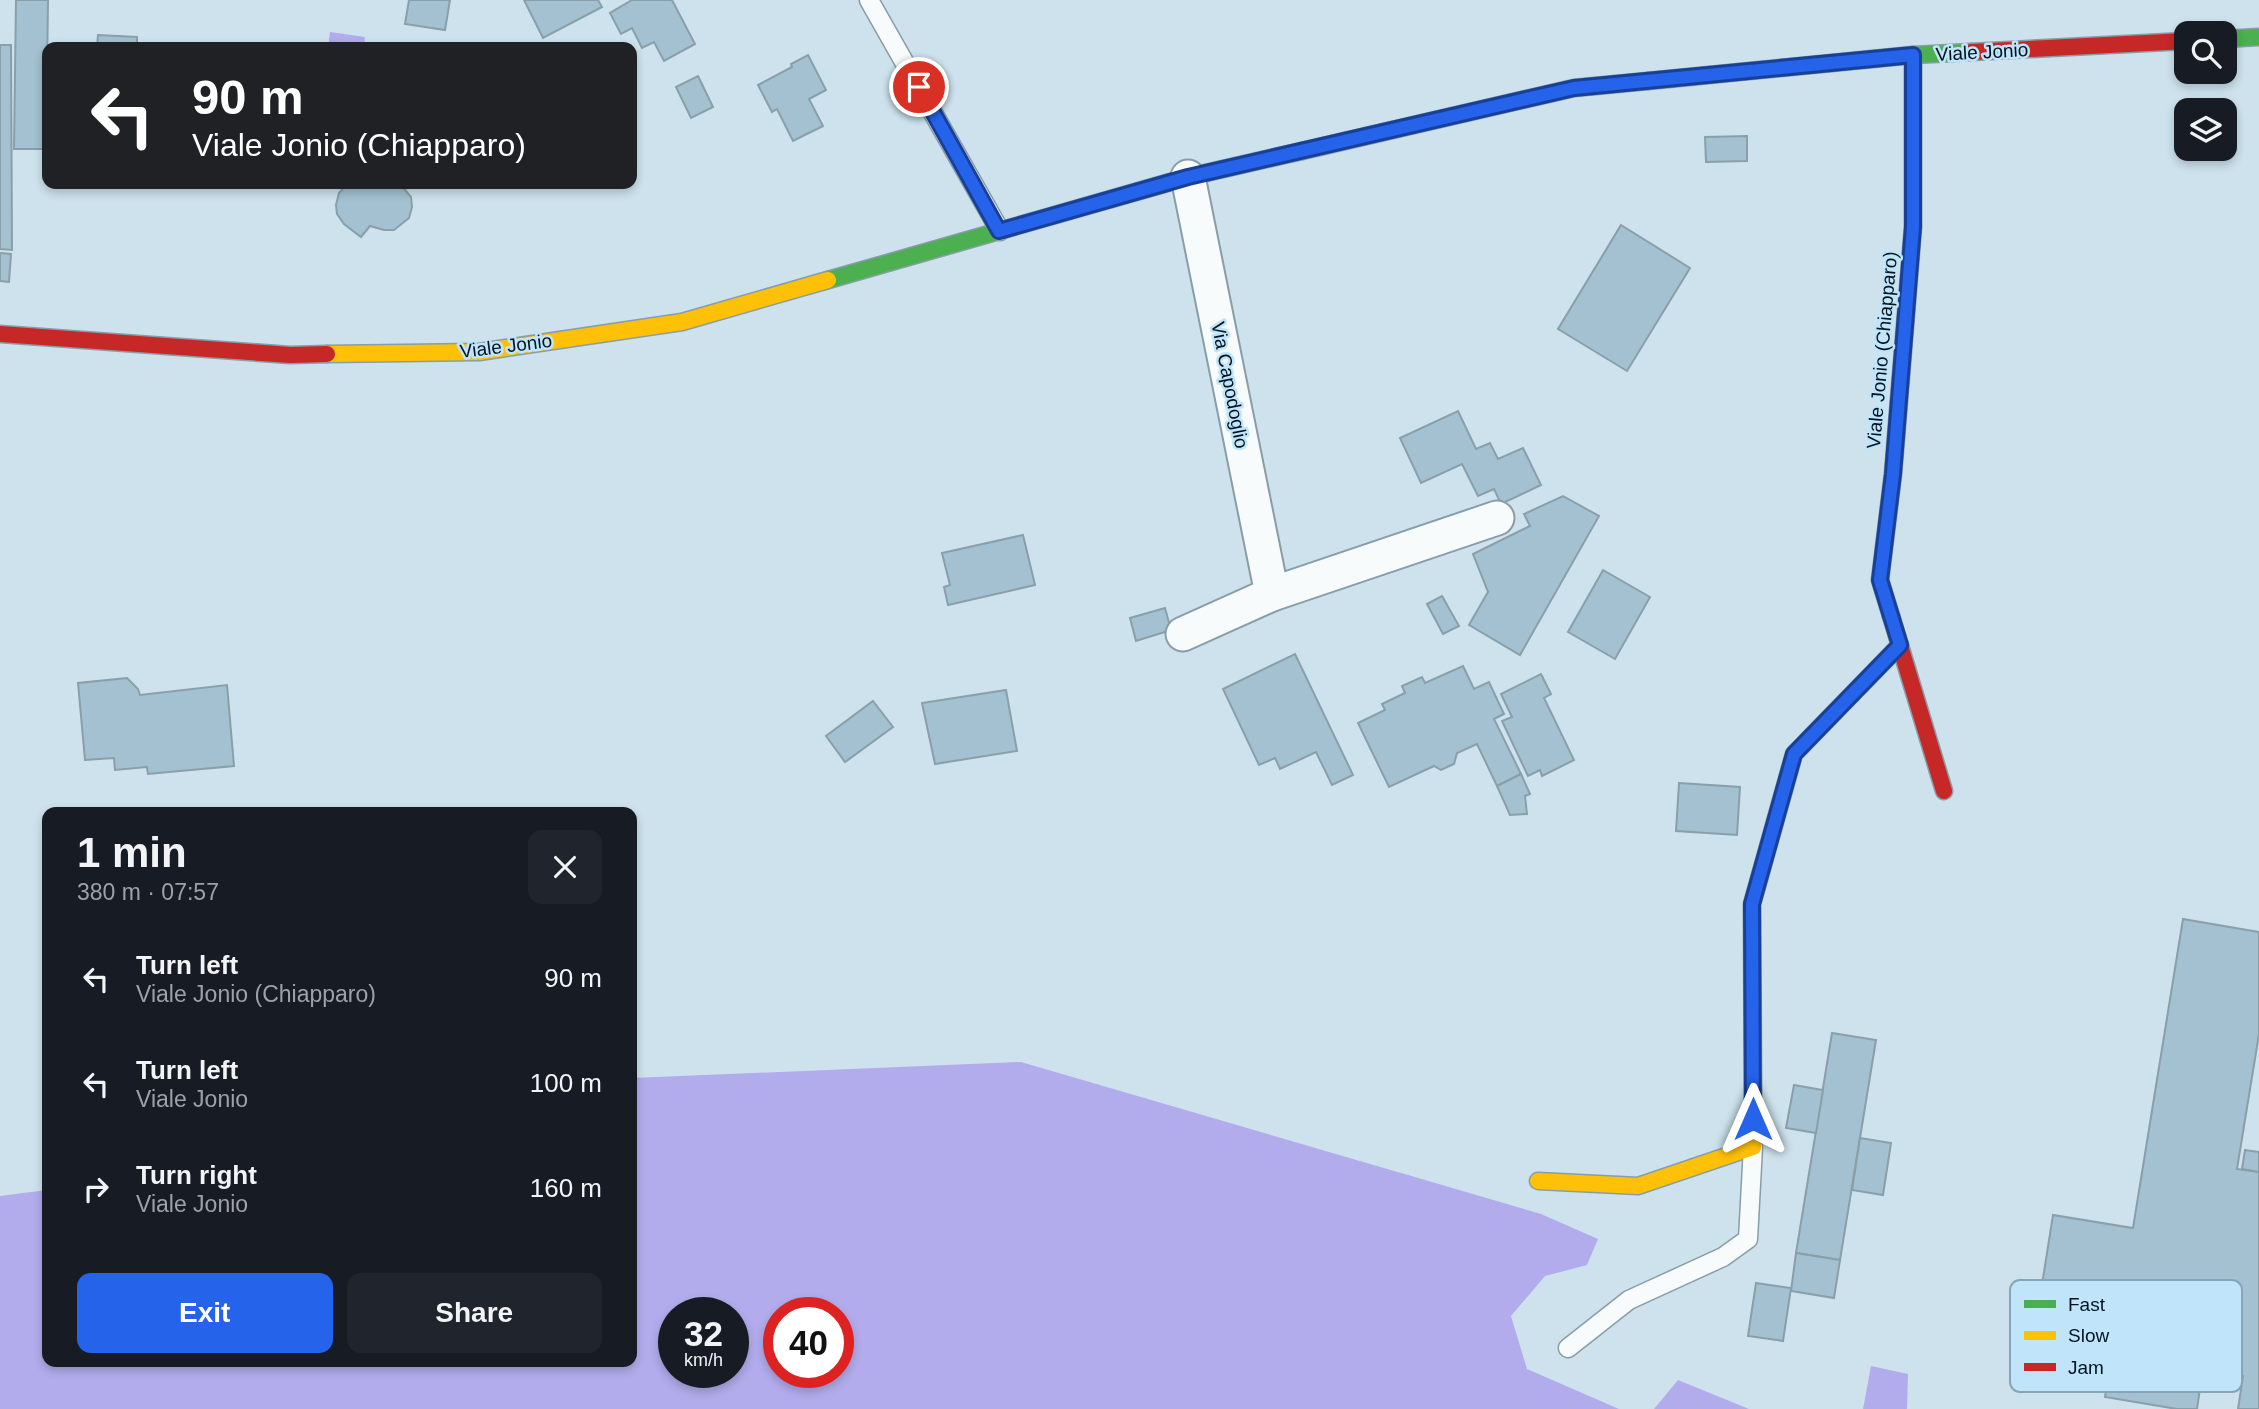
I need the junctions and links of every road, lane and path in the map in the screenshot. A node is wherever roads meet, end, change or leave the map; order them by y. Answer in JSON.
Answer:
{"nodes":[{"id":1,"x":869,"y":0,"type":"edge"},
{"id":2,"x":2259,"y":37,"type":"edge"},
{"id":3,"x":2237,"y":38,"type":"edge"},
{"id":4,"x":2174,"y":42,"type":"edge"},
{"id":5,"x":1913,"y":55,"type":"junction"},
{"id":6,"x":1188,"y":177,"type":"junction"},
{"id":7,"x":999,"y":231,"type":"junction"},
{"id":8,"x":0,"y":334,"type":"edge"},
{"id":9,"x":1497,"y":518,"type":"dead end"},
{"id":10,"x":1272,"y":594,"type":"junction"},
{"id":11,"x":1183,"y":634,"type":"dead end"},
{"id":12,"x":1900,"y":645,"type":"junction"},
{"id":13,"x":1944,"y":791,"type":"dead end"},
{"id":14,"x":1753,"y":1147,"type":"junction"},
{"id":15,"x":1538,"y":1181,"type":"dead end"},
{"id":16,"x":1568,"y":1348,"type":"dead end"}],
"edges":[{"from":1,"to":7,"type":"lane"},
{"from":2,"to":3,"type":"street"},
{"from":4,"to":5,"type":"street","name":"Viale Jonio"},
{"from":5,"to":6,"type":"street","name":"Viale Jonio"},
{"from":5,"to":12,"type":"street","name":"Viale Jonio (Chiapparo)"},
{"from":6,"to":7,"type":"street","name":"Viale Jonio"},
{"from":6,"to":10,"type":"street","name":"Via Capodoglio"},
{"from":7,"to":8,"type":"street","name":"Viale Jonio"},
{"from":9,"to":10,"type":"street"},
{"from":10,"to":11,"type":"street"},
{"from":12,"to":13,"type":"street","name":"Viale Jonio (Chiapparo)"},
{"from":12,"to":14,"type":"street"},
{"from":14,"to":15,"type":"street"},
{"from":14,"to":16,"type":"lane"}]}
